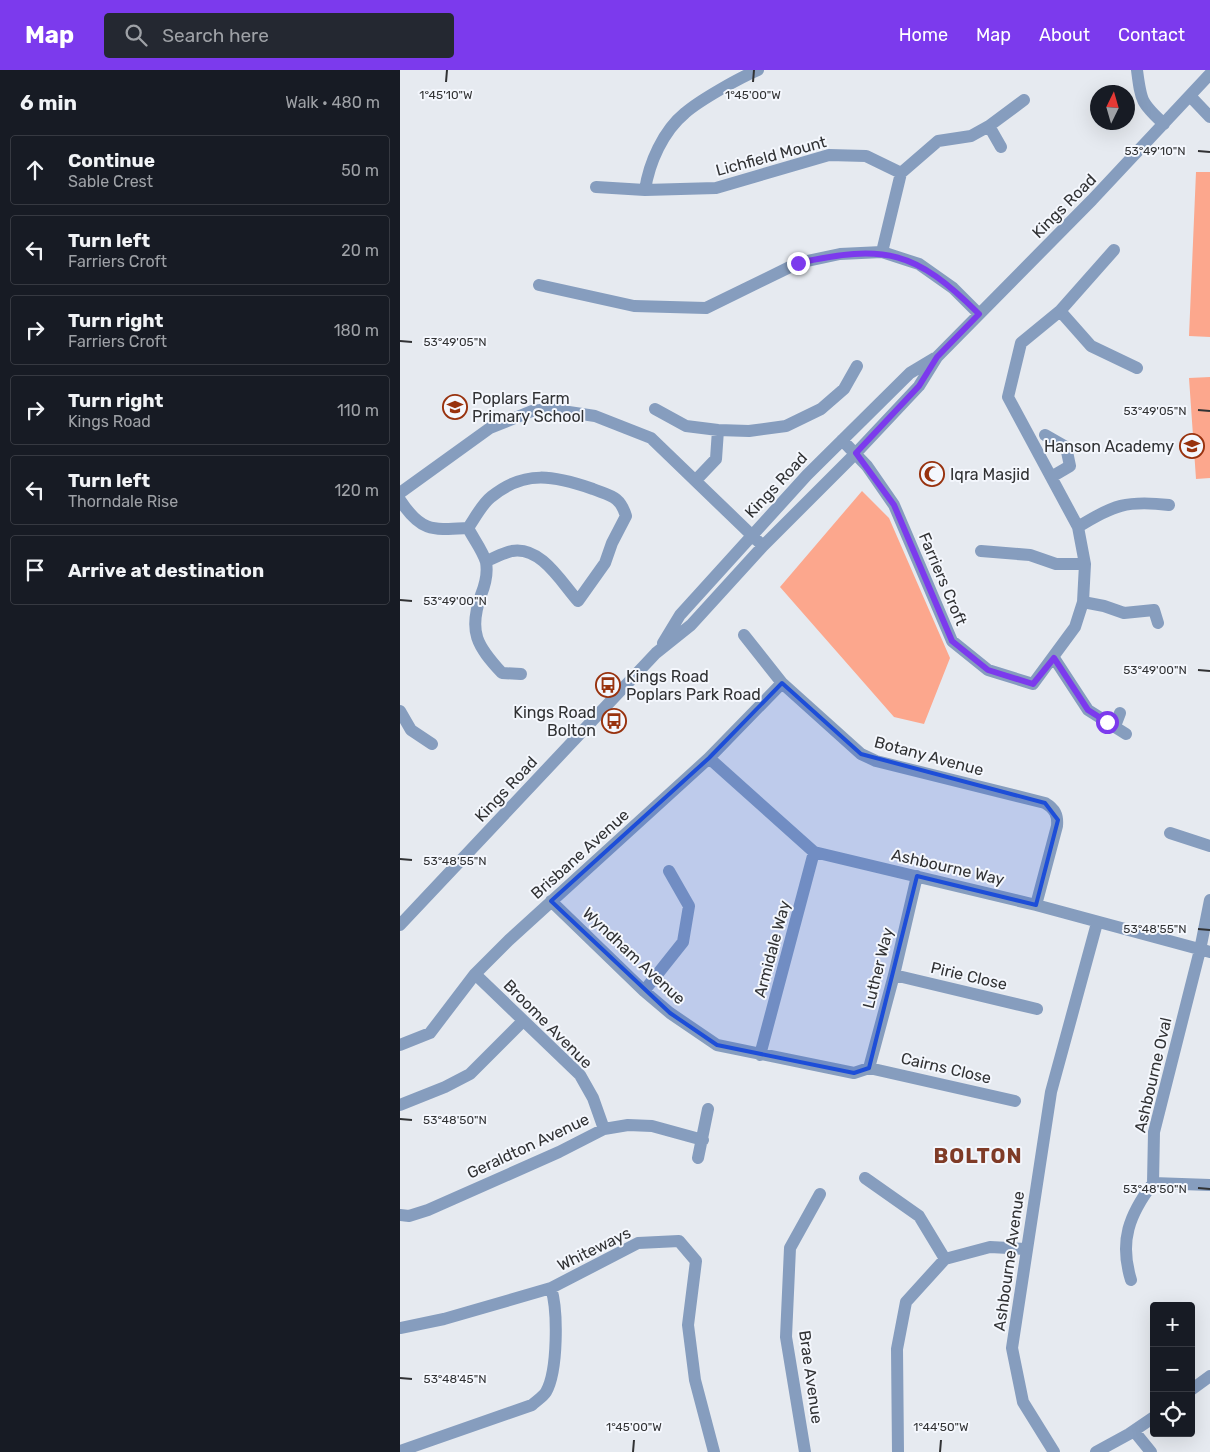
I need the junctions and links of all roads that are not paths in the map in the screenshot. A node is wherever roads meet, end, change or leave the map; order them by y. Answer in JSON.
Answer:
{"nodes":[{"id":1,"x":758,"y":70,"type":"edge"},
{"id":2,"x":1137,"y":70,"type":"edge"},
{"id":3,"x":1210,"y":74,"type":"edge"},
{"id":4,"x":1190,"y":96,"type":"junction"},
{"id":5,"x":1024,"y":100,"type":"dead end"},
{"id":6,"x":1210,"y":116,"type":"edge"},
{"id":7,"x":1164,"y":124,"type":"junction"},
{"id":8,"x":989,"y":126,"type":"junction"},
{"id":9,"x":1001,"y":147,"type":"dead end"},
{"id":10,"x":902,"y":173,"type":"junction"},
{"id":11,"x":596,"y":187,"type":"dead end"},
{"id":12,"x":645,"y":190,"type":"junction"},
{"id":13,"x":1114,"y":250,"type":"dead end"},
{"id":14,"x":882,"y":252,"type":"junction"},
{"id":15,"x":539,"y":285,"type":"dead end"},
{"id":16,"x":1060,"y":312,"type":"junction"},
{"id":17,"x":979,"y":314,"type":"junction"},
{"id":18,"x":937,"y":357,"type":"junction"},
{"id":19,"x":857,"y":366,"type":"dead end"},
{"id":20,"x":1138,"y":368,"type":"dead end"},
{"id":21,"x":655,"y":409,"type":"dead end"},
{"id":22,"x":718,"y":430,"type":"junction"},
{"id":23,"x":1045,"y":436,"type":"dead end"},
{"id":24,"x":842,"y":440,"type":"junction"},
{"id":25,"x":856,"y":453,"type":"junction"},
{"id":26,"x":1052,"y":476,"type":"junction"},
{"id":27,"x":696,"y":480,"type":"junction"},
{"id":28,"x":400,"y":493,"type":"edge"},
{"id":29,"x":400,"y":500,"type":"edge"},
{"id":30,"x":1169,"y":505,"type":"dead end"},
{"id":31,"x":1078,"y":527,"type":"junction"},
{"id":32,"x":468,"y":528,"type":"junction"},
{"id":33,"x":751,"y":535,"type":"junction"},
{"id":34,"x":763,"y":546,"type":"junction"},
{"id":35,"x":982,"y":551,"type":"dead end"},
{"id":36,"x":486,"y":561,"type":"junction"},
{"id":37,"x":1084,"y":564,"type":"junction"},
{"id":38,"x":1083,"y":602,"type":"junction"},
{"id":39,"x":1158,"y":623,"type":"dead end"},
{"id":40,"x":744,"y":635,"type":"dead end"},
{"id":41,"x":656,"y":653,"type":"junction"},
{"id":42,"x":1054,"y":658,"type":"junction"},
{"id":43,"x":521,"y":674,"type":"dead end"},
{"id":44,"x":782,"y":683,"type":"junction"},
{"id":45,"x":400,"y":711,"type":"edge"},
{"id":46,"x":1120,"y":712,"type":"dead end"},
{"id":47,"x":1114,"y":726,"type":"junction"},
{"id":48,"x":1126,"y":734,"type":"dead end"},
{"id":49,"x":432,"y":744,"type":"dead end"},
{"id":50,"x":709,"y":758,"type":"junction"},
{"id":51,"x":1170,"y":833,"type":"dead end"},
{"id":52,"x":1210,"y":846,"type":"edge"},
{"id":53,"x":814,"y":852,"type":"junction"},
{"id":54,"x":669,"y":871,"type":"dead end"},
{"id":55,"x":917,"y":876,"type":"junction"},
{"id":56,"x":1210,"y":900,"type":"edge"},
{"id":57,"x":552,"y":901,"type":"junction"},
{"id":58,"x":1036,"y":905,"type":"junction"},
{"id":59,"x":1097,"y":923,"type":"junction"},
{"id":60,"x":400,"y":925,"type":"edge"},
{"id":61,"x":1205,"y":951,"type":"edge"},
{"id":62,"x":475,"y":974,"type":"junction"},
{"id":63,"x":894,"y":975,"type":"junction"},
{"id":64,"x":644,"y":991,"type":"junction"},
{"id":65,"x":1037,"y":1009,"type":"dead end"},
{"id":66,"x":523,"y":1021,"type":"junction"},
{"id":67,"x":400,"y":1044,"type":"edge"},
{"id":68,"x":760,"y":1055,"type":"junction"},
{"id":69,"x":870,"y":1068,"type":"junction"},
{"id":70,"x":1015,"y":1101,"type":"dead end"},
{"id":71,"x":400,"y":1105,"type":"edge"},
{"id":72,"x":708,"y":1109,"type":"dead end"},
{"id":73,"x":604,"y":1128,"type":"junction"},
{"id":74,"x":703,"y":1140,"type":"junction"},
{"id":75,"x":698,"y":1158,"type":"dead end"},
{"id":76,"x":865,"y":1178,"type":"dead end"},
{"id":77,"x":1153,"y":1184,"type":"junction"},
{"id":78,"x":1210,"y":1185,"type":"edge"},
{"id":79,"x":820,"y":1194,"type":"dead end"},
{"id":80,"x":400,"y":1215,"type":"edge"},
{"id":81,"x":1026,"y":1250,"type":"junction"},
{"id":82,"x":944,"y":1259,"type":"junction"},
{"id":83,"x":1131,"y":1280,"type":"dead end"},
{"id":84,"x":551,"y":1288,"type":"junction"},
{"id":85,"x":400,"y":1328,"type":"edge"},
{"id":86,"x":1210,"y":1376,"type":"edge"},
{"id":87,"x":1195,"y":1387,"type":"edge"},
{"id":88,"x":1150,"y":1420,"type":"edge"},
{"id":89,"x":1134,"y":1431,"type":"junction"},
{"id":90,"x":400,"y":1451,"type":"edge"},
{"id":91,"x":714,"y":1452,"type":"edge"},
{"id":92,"x":805,"y":1452,"type":"edge"},
{"id":93,"x":898,"y":1452,"type":"edge"},
{"id":94,"x":1054,"y":1452,"type":"edge"},
{"id":95,"x":1096,"y":1452,"type":"edge"},
{"id":96,"x":1151,"y":1452,"type":"edge"}],
"edges":[{"from":1,"to":12,"type":"street"},
{"from":2,"to":7,"type":"street"},
{"from":3,"to":4,"type":"street","name":"Kings Road"},
{"from":4,"to":6,"type":"street"},
{"from":4,"to":7,"type":"street","name":"Kings Road"},
{"from":5,"to":8,"type":"street"},
{"from":7,"to":17,"type":"street","name":"Kings Road"},
{"from":8,"to":9,"type":"street"},
{"from":8,"to":10,"type":"street"},
{"from":10,"to":12,"type":"street","name":"Lichfield Mount"},
{"from":10,"to":14,"type":"street"},
{"from":11,"to":12,"type":"street","name":"Lichfield Mount"},
{"from":13,"to":16,"type":"street","name":"Farriers Croft"},
{"from":14,"to":15,"type":"street"},
{"from":14,"to":17,"type":"street"},
{"from":16,"to":20,"type":"street"},
{"from":16,"to":26,"type":"street","name":"Farriers Croft"},
{"from":17,"to":18,"type":"street","name":"Kings Road"},
{"from":18,"to":24,"type":"street","name":"Kings Road"},
{"from":18,"to":25,"type":"street","name":"Kings Road"},
{"from":19,"to":22,"type":"street"},
{"from":21,"to":22,"type":"street"},
{"from":22,"to":27,"type":"street"},
{"from":23,"to":26,"type":"street"},
{"from":24,"to":25,"type":"street"},
{"from":24,"to":33,"type":"street","name":"Kings Road"},
{"from":25,"to":34,"type":"street","name":"Kings Road"},
{"from":25,"to":42,"type":"street","name":"Farriers Croft"},
{"from":26,"to":31,"type":"street","name":"Farriers Croft"},
{"from":27,"to":28,"type":"street"},
{"from":27,"to":33,"type":"street"},
{"from":29,"to":32,"type":"street"},
{"from":30,"to":31,"type":"street"},
{"from":31,"to":37,"type":"street","name":"Farriers Croft"},
{"from":32,"to":36,"type":"street"},
{"from":32,"to":36,"type":"street"},
{"from":33,"to":34,"type":"street"},
{"from":33,"to":41,"type":"street","name":"Kings Road"},
{"from":34,"to":41,"type":"street","name":"Kings Road"},
{"from":35,"to":37,"type":"street"},
{"from":36,"to":43,"type":"street"},
{"from":37,"to":38,"type":"street","name":"Farriers Croft"},
{"from":38,"to":39,"type":"street"},
{"from":38,"to":42,"type":"street","name":"Farriers Croft"},
{"from":40,"to":44,"type":"street","name":"Botany Avenue"},
{"from":41,"to":60,"type":"street","name":"Kings Road"},
{"from":42,"to":47,"type":"street"},
{"from":44,"to":50,"type":"street","name":"Brisbane Avenue"},
{"from":44,"to":58,"type":"street","name":"Botany Avenue"},
{"from":45,"to":49,"type":"street"},
{"from":46,"to":47,"type":"street"},
{"from":47,"to":48,"type":"street"},
{"from":50,"to":53,"type":"street","name":"Ashbourne Way"},
{"from":50,"to":57,"type":"street","name":"Brisbane Avenue"},
{"from":51,"to":52,"type":"street"},
{"from":53,"to":55,"type":"street","name":"Ashbourne Way"},
{"from":53,"to":68,"type":"street","name":"Armidale Way"},
{"from":54,"to":64,"type":"street"},
{"from":55,"to":58,"type":"street","name":"Ashbourne Way"},
{"from":55,"to":63,"type":"street","name":"Luther Way"},
{"from":56,"to":61,"type":"street","name":"Ashbourne Oval"},
{"from":57,"to":62,"type":"street","name":"Brisbane Avenue"},
{"from":57,"to":64,"type":"street","name":"Wyndham Avenue"},
{"from":58,"to":59,"type":"street","name":"Ashbourne Way"},
{"from":59,"to":61,"type":"street","name":"Ashbourne Way"},
{"from":59,"to":81,"type":"street","name":"Ashbourne Avenue"},
{"from":61,"to":77,"type":"street","name":"Ashbourne Oval"},
{"from":62,"to":66,"type":"street","name":"Broome Avenue"},
{"from":62,"to":67,"type":"street","name":"Brisbane Avenue"},
{"from":63,"to":65,"type":"street","name":"Pirie Close"},
{"from":63,"to":69,"type":"street","name":"Luther Way"},
{"from":64,"to":68,"type":"street","name":"Wyndham Avenue"},
{"from":66,"to":71,"type":"street"},
{"from":66,"to":73,"type":"street","name":"Broome Avenue"},
{"from":68,"to":69,"type":"street","name":"Wyndham Avenue"},
{"from":69,"to":70,"type":"street","name":"Cairns Close"},
{"from":72,"to":74,"type":"street"},
{"from":73,"to":74,"type":"street","name":"Geraldton Avenue"},
{"from":73,"to":80,"type":"street","name":"Geraldton Avenue"},
{"from":74,"to":75,"type":"street"},
{"from":76,"to":82,"type":"street"},
{"from":77,"to":78,"type":"street"},
{"from":77,"to":83,"type":"street"},
{"from":79,"to":92,"type":"street","name":"Brae Avenue"},
{"from":81,"to":82,"type":"street"},
{"from":81,"to":94,"type":"street","name":"Ashbourne Avenue"},
{"from":82,"to":93,"type":"street"},
{"from":84,"to":85,"type":"street","name":"Whiteways"},
{"from":84,"to":90,"type":"street"},
{"from":84,"to":91,"type":"street","name":"Whiteways"},
{"from":86,"to":87,"type":"street"},
{"from":88,"to":89,"type":"street"},
{"from":89,"to":95,"type":"street"},
{"from":89,"to":96,"type":"street"}]}
